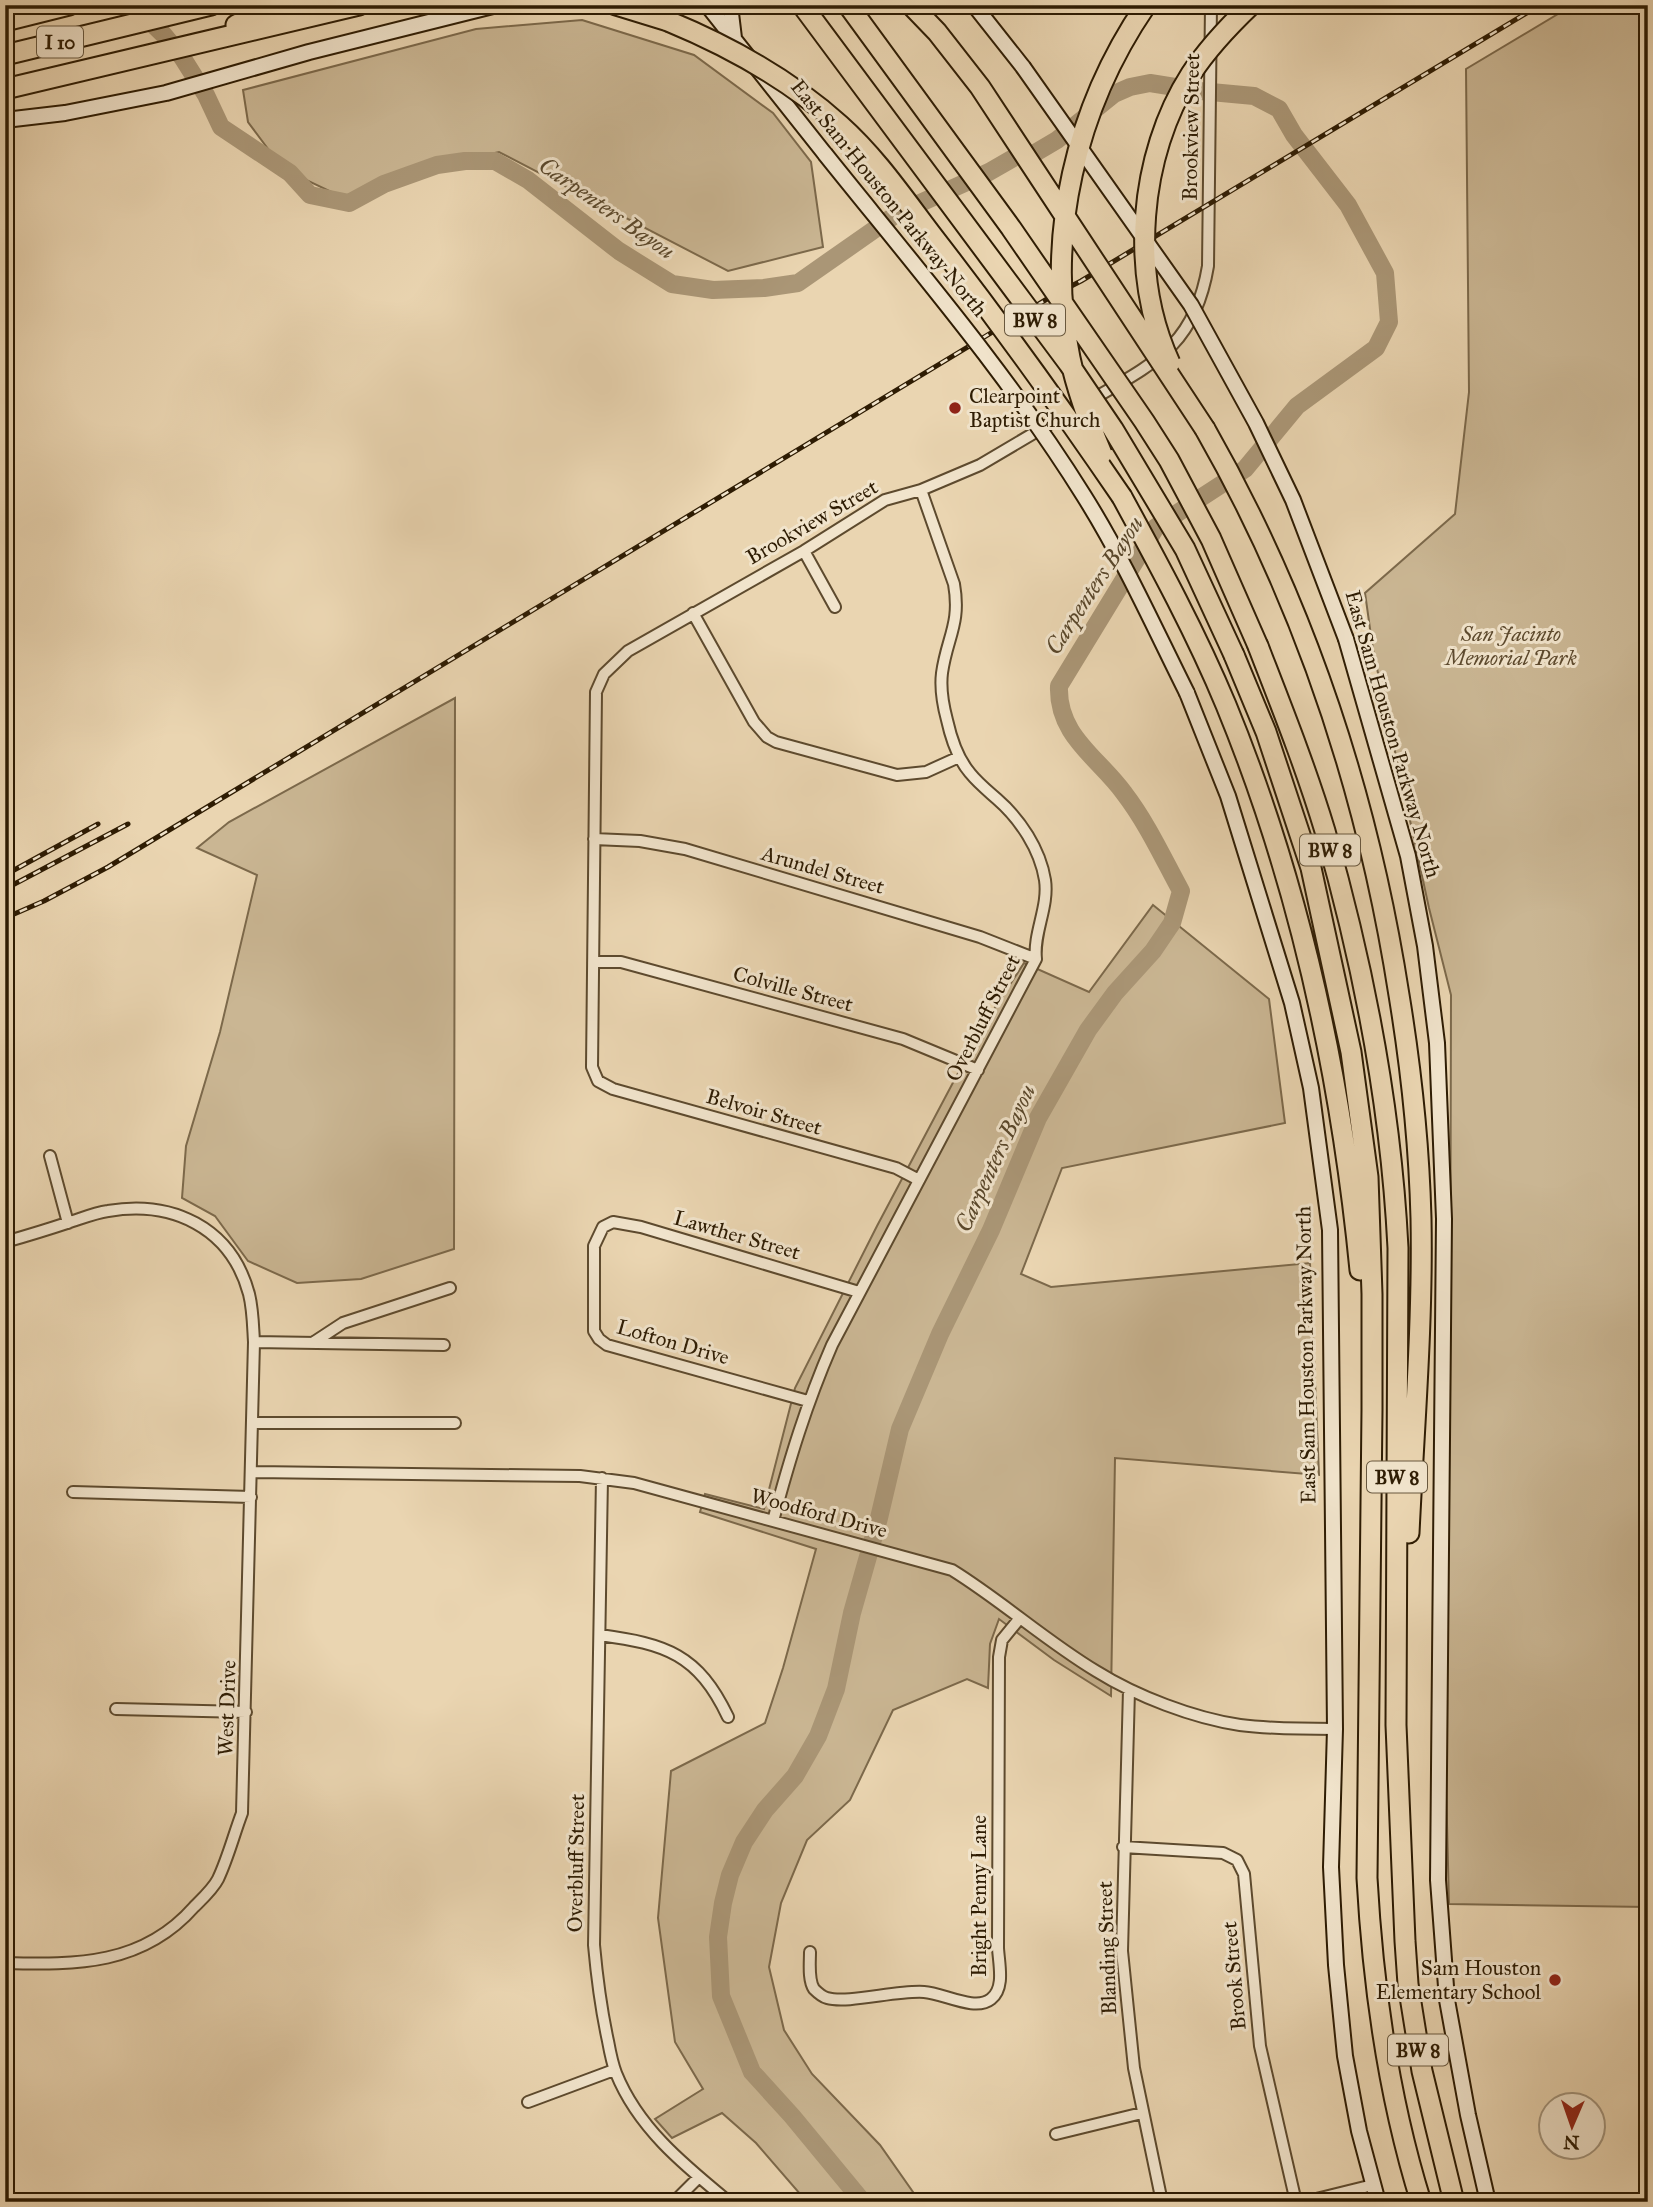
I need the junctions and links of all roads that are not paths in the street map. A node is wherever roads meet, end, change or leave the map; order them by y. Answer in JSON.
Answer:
{"nodes":[{"id":1,"x":69,"y":5,"type":"edge"},
{"id":2,"x":276,"y":5,"type":"edge"},
{"id":3,"x":359,"y":5,"type":"edge"},
{"id":4,"x":497,"y":5,"type":"edge"},
{"id":5,"x":616,"y":5,"type":"edge"},
{"id":6,"x":700,"y":5,"type":"edge"},
{"id":7,"x":730,"y":5,"type":"edge"},
{"id":8,"x":802,"y":5,"type":"edge"},
{"id":9,"x":848,"y":5,"type":"edge"},
{"id":10,"x":911,"y":5,"type":"edge"},
{"id":11,"x":974,"y":5,"type":"edge"},
{"id":12,"x":985,"y":5,"type":"edge"},
{"id":13,"x":1146,"y":5,"type":"edge"},
{"id":14,"x":1211,"y":5,"type":"edge"},
{"id":15,"x":1251,"y":5,"type":"edge"},
{"id":16,"x":204,"y":7,"type":"edge"},
{"id":17,"x":711,"y":10,"type":"edge"},
{"id":18,"x":5,"y":21,"type":"edge"},
{"id":19,"x":989,"y":24,"type":"junction"},
{"id":20,"x":735,"y":41,"type":"junction"},
{"id":21,"x":5,"y":55,"type":"edge"},
{"id":22,"x":149,"y":55,"type":"junction"},
{"id":23,"x":5,"y":89,"type":"edge"},
{"id":24,"x":5,"y":120,"type":"edge"},
{"id":25,"x":1205,"y":429,"type":"junction"},
{"id":26,"x":921,"y":490,"type":"junction"},
{"id":27,"x":1122,"y":497,"type":"junction"},
{"id":28,"x":804,"y":551,"type":"junction"},
{"id":29,"x":835,"y":607,"type":"dead end"},
{"id":30,"x":693,"y":613,"type":"junction"},
{"id":31,"x":960,"y":757,"type":"junction"},
{"id":32,"x":594,"y":839,"type":"junction"},
{"id":33,"x":1036,"y":958,"type":"junction"},
{"id":34,"x":593,"y":962,"type":"junction"},
{"id":35,"x":978,"y":1070,"type":"junction"},
{"id":36,"x":598,"y":1081,"type":"joint"},
{"id":37,"x":50,"y":1156,"type":"dead end"},
{"id":38,"x":919,"y":1180,"type":"junction"},
{"id":39,"x":68,"y":1223,"type":"junction"},
{"id":40,"x":604,"y":1227,"type":"joint"},
{"id":41,"x":5,"y":1242,"type":"edge"},
{"id":42,"x":450,"y":1288,"type":"dead end"},
{"id":43,"x":859,"y":1292,"type":"junction"},
{"id":44,"x":254,"y":1342,"type":"junction"},
{"id":45,"x":314,"y":1342,"type":"junction"},
{"id":46,"x":444,"y":1345,"type":"dead end"},
{"id":47,"x":808,"y":1401,"type":"junction"},
{"id":48,"x":1372,"y":1410,"type":"junction"},
{"id":49,"x":252,"y":1423,"type":"junction"},
{"id":50,"x":455,"y":1423,"type":"dead end"},
{"id":51,"x":251,"y":1472,"type":"junction"},
{"id":52,"x":602,"y":1478,"type":"junction"},
{"id":53,"x":73,"y":1492,"type":"dead end"},
{"id":54,"x":251,"y":1497,"type":"junction"},
{"id":55,"x":773,"y":1521,"type":"junction"},
{"id":56,"x":1020,"y":1618,"type":"junction"},
{"id":57,"x":600,"y":1635,"type":"junction"},
{"id":58,"x":1129,"y":1690,"type":"junction"},
{"id":59,"x":116,"y":1709,"type":"dead end"},
{"id":60,"x":246,"y":1712,"type":"junction"},
{"id":61,"x":728,"y":1717,"type":"dead end"},
{"id":62,"x":1335,"y":1729,"type":"junction"},
{"id":63,"x":1123,"y":1847,"type":"junction"},
{"id":64,"x":1402,"y":1895,"type":"junction"},
{"id":65,"x":810,"y":1952,"type":"dead end"},
{"id":66,"x":5,"y":1963,"type":"edge"},
{"id":67,"x":1386,"y":2055,"type":"junction"},
{"id":68,"x":614,"y":2070,"type":"junction"},
{"id":69,"x":528,"y":2102,"type":"dead end"},
{"id":70,"x":1142,"y":2113,"type":"junction"},
{"id":71,"x":1056,"y":2134,"type":"dead end"},
{"id":72,"x":699,"y":2177,"type":"junction"},
{"id":73,"x":1373,"y":2185,"type":"junction"},
{"id":74,"x":674,"y":2202,"type":"edge"},
{"id":75,"x":729,"y":2202,"type":"edge"},
{"id":76,"x":1162,"y":2202,"type":"edge"},
{"id":77,"x":1296,"y":2202,"type":"edge"},
{"id":78,"x":1304,"y":2202,"type":"edge"},
{"id":79,"x":1378,"y":2202,"type":"edge"},
{"id":80,"x":1407,"y":2202,"type":"edge"},
{"id":81,"x":1420,"y":2202,"type":"edge"},
{"id":82,"x":1454,"y":2202,"type":"edge"},
{"id":83,"x":1488,"y":2202,"type":"edge"}],
"edges":[{"from":1,"to":18,"type":"highway","number":"I 10"},
{"from":2,"to":22,"type":"highway"},
{"from":3,"to":22,"type":"highway"},
{"from":4,"to":24,"type":"main road"},
{"from":5,"to":27,"type":"highway","bridge":true},
{"from":6,"to":17,"type":"main road","name":"East Sam Houston Parkway North"},
{"from":7,"to":20,"type":"main road"},
{"from":8,"to":48,"type":"highway","name":"East Sam Houston Parkway North","number":"BW 8","bridge":true},
{"from":9,"to":64,"type":"highway","number":"BW 8","bridge":true},
{"from":10,"to":25,"type":"highway","bridge":true},
{"from":11,"to":19,"type":"main road","name":"East Sam Houston Parkway North","number":"BW 8"},
{"from":12,"to":19,"type":"main road"},
{"from":13,"to":27,"type":"highway","bridge":true},
{"from":14,"to":26,"type":"street","name":"Brookview Street"},
{"from":15,"to":25,"type":"highway","bridge":true},
{"from":16,"to":21,"type":"highway","number":"I 10"},
{"from":17,"to":20,"type":"main road","name":"East Sam Houston Parkway North","number":"BW 8"},
{"from":19,"to":83,"type":"main road","name":"East Sam Houston Parkway North","number":"BW 8","bridge":true},
{"from":20,"to":62,"type":"main road","name":"East Sam Houston Parkway North","number":"BW 8","bridge":true},
{"from":22,"to":23,"type":"highway"},
{"from":25,"to":64,"type":"highway"},
{"from":26,"to":28,"type":"street","name":"Brookview Street"},
{"from":26,"to":31,"type":"street","name":"Overbluff Street"},
{"from":27,"to":48,"type":"highway"},
{"from":28,"to":29,"type":"street"},
{"from":28,"to":30,"type":"street","name":"Brookview Street"},
{"from":30,"to":31,"type":"street"},
{"from":30,"to":32,"type":"street","name":"Brookview Street"},
{"from":31,"to":33,"type":"street","name":"Overbluff Street"},
{"from":32,"to":33,"type":"street","name":"Arundel Street"},
{"from":32,"to":34,"type":"street","name":"Brookview Street"},
{"from":33,"to":35,"type":"street","name":"Overbluff Street"},
{"from":34,"to":35,"type":"street","name":"Colville Street"},
{"from":34,"to":36,"type":"street","name":"Brookview Street"},
{"from":35,"to":38,"type":"street","name":"Overbluff Street"},
{"from":36,"to":38,"type":"street","name":"Belvoir Street"},
{"from":37,"to":39,"type":"street"},
{"from":38,"to":43,"type":"street","name":"Overbluff Street"},
{"from":39,"to":41,"type":"street","name":"West Drive"},
{"from":39,"to":44,"type":"street","name":"West Drive"},
{"from":40,"to":43,"type":"street","name":"Lawther Street"},
{"from":40,"to":47,"type":"street","name":"Lofton Drive"},
{"from":42,"to":45,"type":"street"},
{"from":43,"to":47,"type":"street","name":"Overbluff Street"},
{"from":44,"to":45,"type":"street"},
{"from":44,"to":49,"type":"street","name":"West Drive"},
{"from":45,"to":46,"type":"street"},
{"from":47,"to":55,"type":"street","name":"Overbluff Street"},
{"from":48,"to":67,"type":"highway","name":"East Sam Houston Parkway North","number":"BW 8"},
{"from":49,"to":50,"type":"street"},
{"from":49,"to":51,"type":"street","name":"West Drive"},
{"from":51,"to":52,"type":"street","name":"Woodford Drive"},
{"from":51,"to":54,"type":"street","name":"West Drive"},
{"from":52,"to":55,"type":"street","name":"Woodford Drive"},
{"from":52,"to":57,"type":"street","name":"Overbluff Street"},
{"from":53,"to":54,"type":"street"},
{"from":54,"to":60,"type":"street","name":"West Drive"},
{"from":55,"to":56,"type":"street","name":"Woodford Drive"},
{"from":56,"to":58,"type":"street","name":"Woodford Drive"},
{"from":56,"to":65,"type":"street","name":"Bright Penny Lane"},
{"from":57,"to":61,"type":"street"},
{"from":57,"to":68,"type":"street","name":"Overbluff Street"},
{"from":58,"to":62,"type":"street","name":"Woodford Drive"},
{"from":58,"to":63,"type":"street","name":"Blanding Street"},
{"from":59,"to":60,"type":"street"},
{"from":60,"to":66,"type":"street","name":"West Drive"},
{"from":62,"to":73,"type":"main road","name":"East Sam Houston Parkway North","number":"BW 8"},
{"from":63,"to":70,"type":"street","name":"Blanding Street"},
{"from":63,"to":77,"type":"street","name":"Brook Street"},
{"from":64,"to":82,"type":"highway","number":"BW 8"},
{"from":67,"to":80,"type":"highway"},
{"from":67,"to":81,"type":"highway","name":"East Sam Houston Parkway North","number":"BW 8"},
{"from":68,"to":69,"type":"street"},
{"from":68,"to":72,"type":"street","name":"Overbluff Street"},
{"from":70,"to":71,"type":"street"},
{"from":70,"to":76,"type":"street","name":"Blanding Street"},
{"from":72,"to":74,"type":"street"},
{"from":72,"to":75,"type":"street","name":"Overbluff Street"},
{"from":73,"to":78,"type":"street"},
{"from":73,"to":79,"type":"main road","name":"East Sam Houston Parkway North","number":"BW 8"}]}
